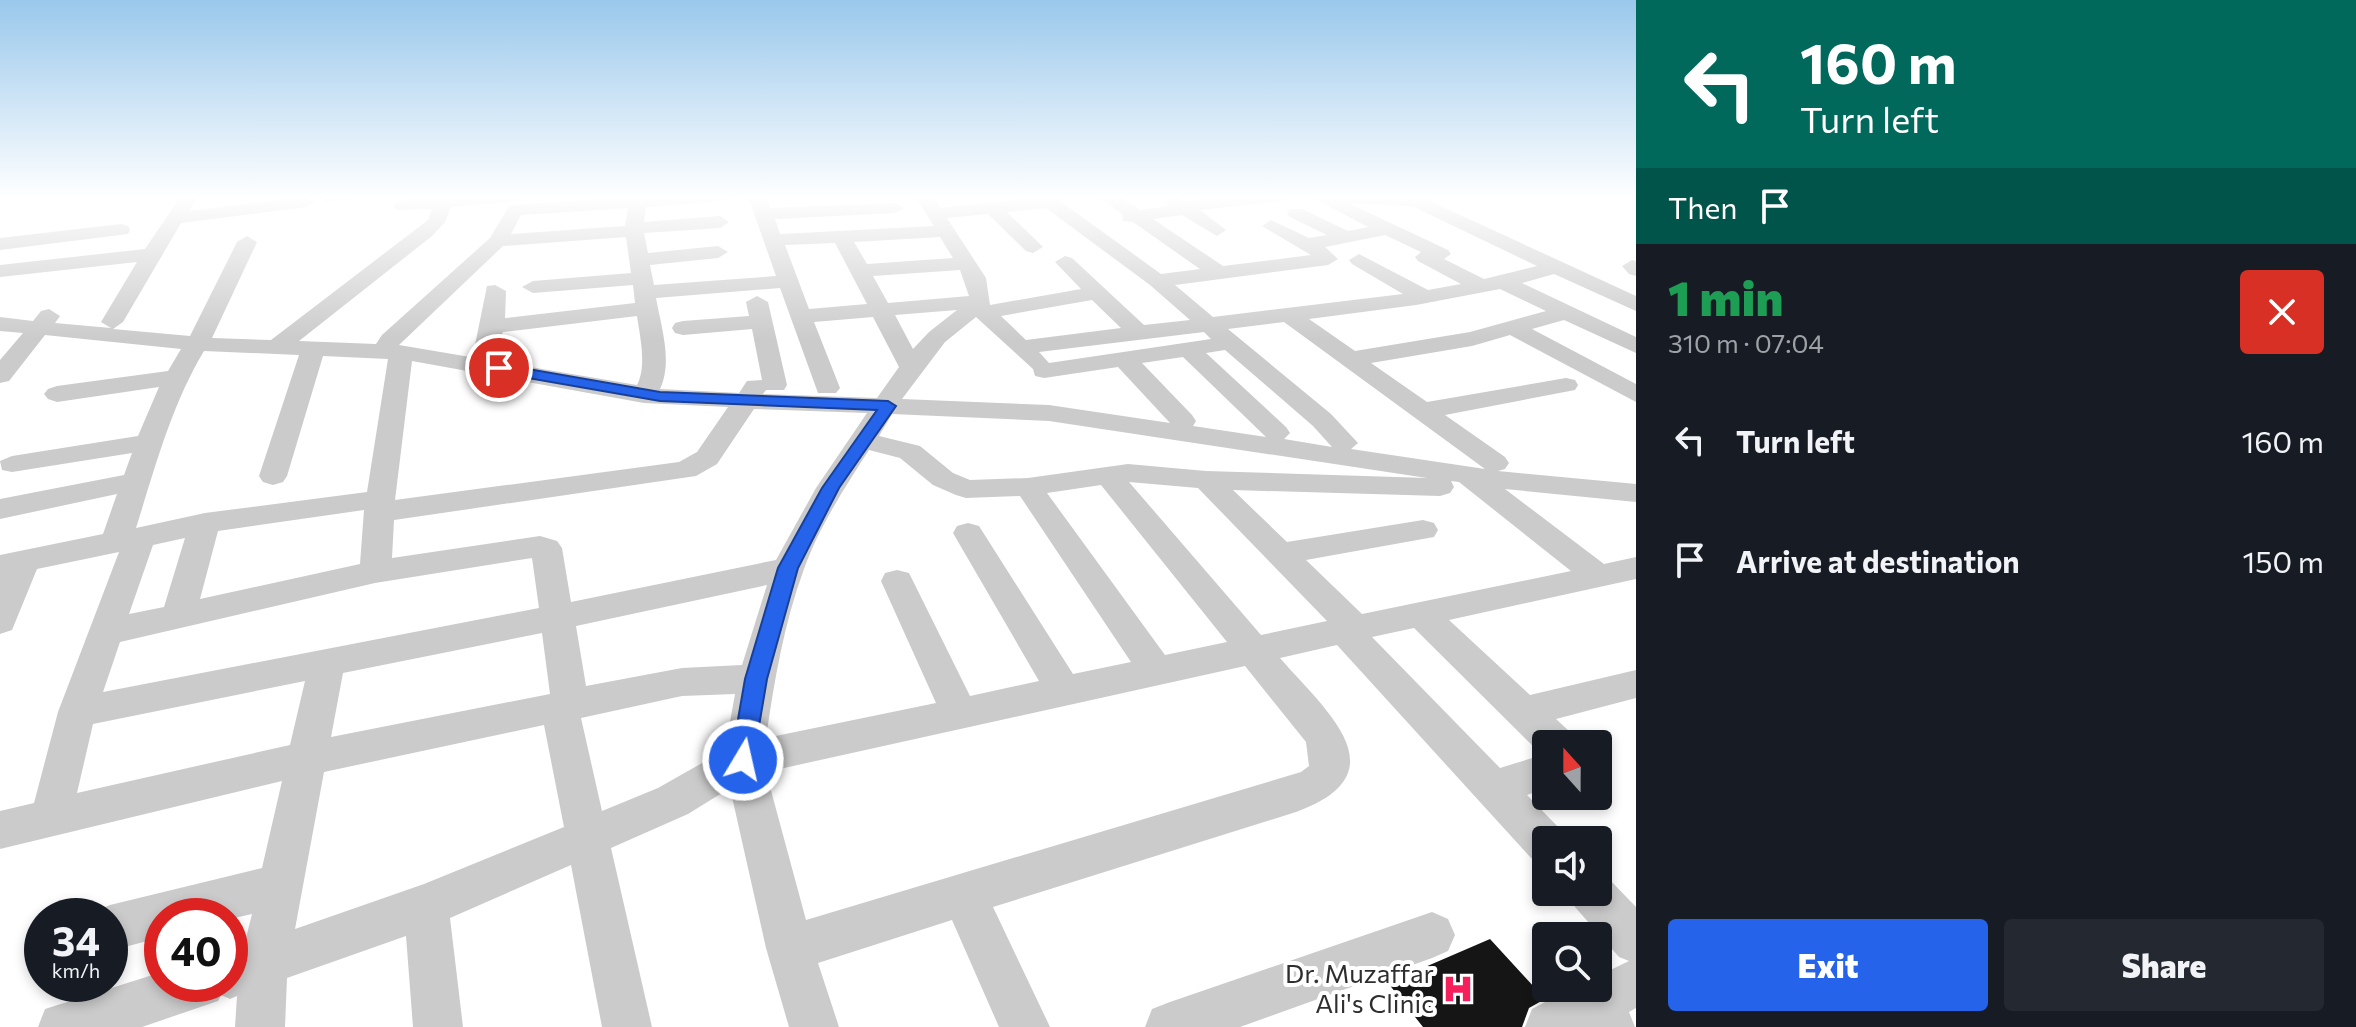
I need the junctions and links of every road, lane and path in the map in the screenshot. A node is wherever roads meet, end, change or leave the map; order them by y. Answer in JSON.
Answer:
{"nodes":[{"id":1,"x":158,"y":244,"type":"edge"},
{"id":2,"x":246,"y":244,"type":"edge"},
{"id":3,"x":409,"y":244,"type":"edge"},
{"id":4,"x":495,"y":244,"type":"edge"},
{"id":5,"x":516,"y":244,"type":"edge"},
{"id":6,"x":639,"y":244,"type":"edge"},
{"id":7,"x":678,"y":244,"type":"edge"},
{"id":8,"x":775,"y":244,"type":"edge"},
{"id":9,"x":845,"y":244,"type":"edge"},
{"id":10,"x":955,"y":244,"type":"edge"},
{"id":11,"x":1030,"y":244,"type":"edge"},
{"id":12,"x":1105,"y":244,"type":"edge"},
{"id":13,"x":1176,"y":244,"type":"edge"},
{"id":14,"x":1311,"y":244,"type":"edge"},
{"id":15,"x":1420,"y":244,"type":"edge"},
{"id":16,"x":1507,"y":244,"type":"edge"},
{"id":17,"x":1305,"y":245,"type":"joint"},
{"id":18,"x":1033,"y":247,"type":"dead end"},
{"id":19,"x":718,"y":252,"type":"dead end"},
{"id":20,"x":151,"y":254,"type":"junction"},
{"id":21,"x":572,"y":255,"type":"dead end"},
{"id":22,"x":1359,"y":260,"type":"dead end"},
{"id":23,"x":1065,"y":262,"type":"dead end"},
{"id":24,"x":967,"y":263,"type":"junction"},
{"id":25,"x":640,"y":264,"type":"junction"},
{"id":26,"x":1555,"y":267,"type":"junction"},
{"id":27,"x":0,"y":271,"type":"edge"},
{"id":28,"x":859,"y":271,"type":"junction"},
{"id":29,"x":1220,"y":274,"type":"junction"},
{"id":30,"x":789,"y":281,"type":"junction"},
{"id":31,"x":1157,"y":281,"type":"junction"},
{"id":32,"x":1493,"y":284,"type":"junction"},
{"id":33,"x":533,"y":287,"type":"dead end"},
{"id":34,"x":495,"y":291,"type":"dead end"},
{"id":35,"x":1097,"y":293,"type":"junction"},
{"id":36,"x":1424,"y":297,"type":"junction"},
{"id":37,"x":1636,"y":304,"type":"edge"},
{"id":38,"x":982,"y":307,"type":"junction"},
{"id":39,"x":880,"y":310,"type":"junction"},
{"id":40,"x":0,"y":312,"type":"edge"},
{"id":41,"x":1564,"y":313,"type":"junction"},
{"id":42,"x":1289,"y":315,"type":"junction"},
{"id":43,"x":802,"y":316,"type":"junction"},
{"id":44,"x":45,"y":321,"type":"junction"},
{"id":45,"x":112,"y":322,"type":"junction"},
{"id":46,"x":0,"y":324,"type":"edge"},
{"id":47,"x":1207,"y":324,"type":"junction"},
{"id":48,"x":493,"y":326,"type":"junction"},
{"id":49,"x":683,"y":328,"type":"dead end"},
{"id":50,"x":1513,"y":328,"type":"junction"},
{"id":51,"x":1139,"y":333,"type":"junction"},
{"id":52,"x":200,"y":338,"type":"junction"},
{"id":53,"x":281,"y":342,"type":"junction"},
{"id":54,"x":1228,"y":343,"type":"junction"},
{"id":55,"x":1636,"y":346,"type":"edge"},
{"id":56,"x":1024,"y":347,"type":"junction"},
{"id":57,"x":391,"y":348,"type":"junction"},
{"id":58,"x":313,"y":349,"type":"junction"},
{"id":59,"x":1188,"y":349,"type":"junction"},
{"id":60,"x":480,"y":358,"type":"junction"},
{"id":61,"x":1124,"y":359,"type":"junction"},
{"id":62,"x":1351,"y":359,"type":"junction"},
{"id":63,"x":1044,"y":371,"type":"junction"},
{"id":64,"x":1,"y":373,"type":"edge"},
{"id":65,"x":176,"y":377,"type":"junction"},
{"id":66,"x":1566,"y":385,"type":"dead end"},
{"id":67,"x":648,"y":386,"type":"junction"},
{"id":68,"x":827,"y":388,"type":"junction"},
{"id":69,"x":899,"y":388,"type":"junction"},
{"id":70,"x":760,"y":390,"type":"junction"},
{"id":71,"x":57,"y":394,"type":"dead end"},
{"id":72,"x":1636,"y":394,"type":"edge"},
{"id":73,"x":1050,"y":407,"type":"junction"},
{"id":74,"x":1422,"y":411,"type":"junction"},
{"id":75,"x":1183,"y":421,"type":"junction"},
{"id":76,"x":1277,"y":433,"type":"junction"},
{"id":77,"x":864,"y":440,"type":"junction"},
{"id":78,"x":149,"y":442,"type":"junction"},
{"id":79,"x":1344,"y":443,"type":"junction"},
{"id":80,"x":12,"y":464,"type":"dead end"},
{"id":81,"x":1108,"y":475,"type":"junction"},
{"id":82,"x":1481,"y":475,"type":"junction"},
{"id":83,"x":273,"y":476,"type":"dead end"},
{"id":84,"x":1636,"y":476,"type":"edge"},
{"id":85,"x":1206,"y":480,"type":"junction"},
{"id":86,"x":138,"y":481,"type":"junction"},
{"id":87,"x":1028,"y":487,"type":"junction"},
{"id":88,"x":1636,"y":493,"type":"edge"},
{"id":89,"x":380,"y":506,"type":"junction"},
{"id":90,"x":0,"y":509,"type":"edge"},
{"id":91,"x":205,"y":523,"type":"junction"},
{"id":92,"x":1423,"y":530,"type":"dead end"},
{"id":93,"x":968,"y":533,"type":"dead end"},
{"id":94,"x":128,"y":540,"type":"junction"},
{"id":95,"x":1280,"y":554,"type":"junction"},
{"id":96,"x":13,"y":563,"type":"edge"},
{"id":97,"x":788,"y":568,"type":"junction"},
{"id":98,"x":375,"y":572,"type":"junction"},
{"id":99,"x":1621,"y":576,"type":"edge"},
{"id":100,"x":897,"y":581,"type":"dead end"},
{"id":101,"x":1421,"y":614,"type":"junction"},
{"id":102,"x":178,"y":616,"type":"junction"},
{"id":103,"x":558,"y":616,"type":"junction"},
{"id":104,"x":0,"y":621,"type":"edge"},
{"id":105,"x":1350,"y":630,"type":"junction"},
{"id":106,"x":106,"y":632,"type":"junction"},
{"id":107,"x":1256,"y":651,"type":"junction"},
{"id":108,"x":327,"y":663,"type":"junction"},
{"id":109,"x":1156,"y":671,"type":"junction"},
{"id":110,"x":756,"y":679,"type":"junction"},
{"id":111,"x":1636,"y":684,"type":"edge"},
{"id":112,"x":1064,"y":691,"type":"junction"},
{"id":113,"x":566,"y":708,"type":"junction"},
{"id":114,"x":77,"y":712,"type":"junction"},
{"id":115,"x":1525,"y":712,"type":"junction"},
{"id":116,"x":959,"y":713,"type":"junction"},
{"id":117,"x":1542,"y":730,"type":"edge"},
{"id":118,"x":304,"y":759,"type":"junction"},
{"id":119,"x":743,"y":760,"type":"junction"},
{"id":120,"x":1532,"y":775,"type":"edge"},
{"id":121,"x":1493,"y":788,"type":"junction"},
{"id":122,"x":51,"y":817,"type":"junction"},
{"id":123,"x":1532,"y":829,"type":"edge"},
{"id":124,"x":0,"y":830,"type":"edge"},
{"id":125,"x":585,"y":837,"type":"junction"},
{"id":126,"x":280,"y":885,"type":"junction"},
{"id":127,"x":963,"y":893,"type":"junction"},
{"id":128,"x":426,"y":906,"type":"junction"},
{"id":129,"x":1604,"y":906,"type":"edge"},
{"id":130,"x":128,"y":923,"type":"edge"},
{"id":131,"x":1432,"y":935,"type":"dead end"},
{"id":132,"x":1636,"y":940,"type":"edge"},
{"id":133,"x":790,"y":948,"type":"junction"},
{"id":134,"x":248,"y":967,"type":"edge"},
{"id":135,"x":248,"y":970,"type":"edge"},
{"id":136,"x":248,"y":974,"type":"edge"},
{"id":137,"x":1636,"y":982,"type":"edge"},
{"id":138,"x":144,"y":1002,"type":"edge"},
{"id":139,"x":1583,"y":1020,"type":"edge"},
{"id":140,"x":65,"y":1027,"type":"edge"},
{"id":141,"x":260,"y":1027,"type":"edge"},
{"id":142,"x":438,"y":1027,"type":"edge"},
{"id":143,"x":627,"y":1027,"type":"edge"},
{"id":144,"x":814,"y":1027,"type":"edge"},
{"id":145,"x":1025,"y":1027,"type":"edge"},
{"id":146,"x":1170,"y":1027,"type":"edge"}],
"edges":[{"from":1,"to":20,"type":"street"},
{"from":2,"to":52,"type":"street"},
{"from":3,"to":53,"type":"street"},
{"from":4,"to":57,"type":"street"},
{"from":5,"to":25,"type":"street"},
{"from":6,"to":25,"type":"street"},
{"from":7,"to":25,"type":"street"},
{"from":8,"to":30,"type":"street"},
{"from":9,"to":28,"type":"street"},
{"from":10,"to":24,"type":"street"},
{"from":11,"to":18,"type":"street"},
{"from":12,"to":31,"type":"street"},
{"from":13,"to":29,"type":"street"},
{"from":14,"to":17,"type":"street"},
{"from":15,"to":32,"type":"street"},
{"from":16,"to":26,"type":"street"},
{"from":17,"to":29,"type":"street"},
{"from":19,"to":25,"type":"street"},
{"from":20,"to":27,"type":"street"},
{"from":20,"to":45,"type":"street"},
{"from":21,"to":25,"type":"street"},
{"from":22,"to":36,"type":"street"},
{"from":23,"to":35,"type":"street"},
{"from":24,"to":28,"type":"street"},
{"from":24,"to":38,"type":"street"},
{"from":25,"to":30,"type":"street"},
{"from":25,"to":33,"type":"street"},
{"from":25,"to":48,"type":"street"},
{"from":25,"to":67,"type":"street"},
{"from":26,"to":32,"type":"street"},
{"from":26,"to":37,"type":"street"},
{"from":28,"to":39,"type":"street"},
{"from":29,"to":31,"type":"street"},
{"from":30,"to":43,"type":"street"},
{"from":31,"to":47,"type":"street"},
{"from":32,"to":36,"type":"street"},
{"from":32,"to":41,"type":"street"},
{"from":34,"to":48,"type":"street"},
{"from":35,"to":38,"type":"street"},
{"from":35,"to":51,"type":"street"},
{"from":36,"to":42,"type":"street"},
{"from":38,"to":39,"type":"street"},
{"from":38,"to":56,"type":"street"},
{"from":38,"to":69,"type":"street"},
{"from":39,"to":43,"type":"street"},
{"from":39,"to":69,"type":"street"},
{"from":40,"to":44,"type":"street"},
{"from":41,"to":50,"type":"street"},
{"from":41,"to":55,"type":"street"},
{"from":42,"to":47,"type":"street"},
{"from":42,"to":62,"type":"street"},
{"from":43,"to":68,"type":"street"},
{"from":44,"to":45,"type":"street"},
{"from":44,"to":46,"type":"street"},
{"from":44,"to":52,"type":"street"},
{"from":44,"to":64,"type":"street"},
{"from":45,"to":52,"type":"street"},
{"from":47,"to":51,"type":"street"},
{"from":47,"to":54,"type":"street"},
{"from":48,"to":60,"type":"street"},
{"from":49,"to":70,"type":"street"},
{"from":50,"to":62,"type":"street"},
{"from":50,"to":72,"type":"street"},
{"from":51,"to":56,"type":"street"},
{"from":52,"to":53,"type":"street"},
{"from":52,"to":65,"type":"street"},
{"from":53,"to":57,"type":"street"},
{"from":53,"to":58,"type":"street"},
{"from":54,"to":59,"type":"street"},
{"from":54,"to":79,"type":"street"},
{"from":56,"to":63,"type":"street"},
{"from":57,"to":58,"type":"street"},
{"from":57,"to":60,"type":"street"},
{"from":57,"to":89,"type":"street"},
{"from":58,"to":83,"type":"street"},
{"from":59,"to":61,"type":"street"},
{"from":59,"to":76,"type":"street"},
{"from":60,"to":67,"type":"street"},
{"from":61,"to":63,"type":"street"},
{"from":61,"to":75,"type":"street"},
{"from":62,"to":74,"type":"street"},
{"from":63,"to":73,"type":"street"},
{"from":65,"to":71,"type":"street"},
{"from":65,"to":78,"type":"street"},
{"from":66,"to":74,"type":"street"},
{"from":67,"to":70,"type":"street"},
{"from":68,"to":69,"type":"street"},
{"from":68,"to":70,"type":"street"},
{"from":69,"to":70,"type":"street"},
{"from":69,"to":73,"type":"street"},
{"from":69,"to":77,"type":"street"},
{"from":70,"to":89,"type":"street"},
{"from":73,"to":75,"type":"street"},
{"from":73,"to":82,"type":"street"},
{"from":74,"to":82,"type":"street"},
{"from":75,"to":76,"type":"street"},
{"from":76,"to":79,"type":"street"},
{"from":77,"to":87,"type":"street"},
{"from":77,"to":97,"type":"street"},
{"from":78,"to":80,"type":"street"},
{"from":78,"to":86,"type":"street"},
{"from":79,"to":82,"type":"street"},
{"from":81,"to":85,"type":"street"},
{"from":81,"to":87,"type":"street"},
{"from":81,"to":107,"type":"street"},
{"from":82,"to":84,"type":"street"},
{"from":82,"to":85,"type":"street"},
{"from":82,"to":88,"type":"street"},
{"from":82,"to":99,"type":"street"},
{"from":85,"to":95,"type":"street"},
{"from":86,"to":90,"type":"street"},
{"from":86,"to":94,"type":"street"},
{"from":87,"to":109,"type":"street"},
{"from":89,"to":91,"type":"street"},
{"from":89,"to":98,"type":"street"},
{"from":91,"to":94,"type":"street"},
{"from":91,"to":102,"type":"street"},
{"from":92,"to":95,"type":"street"},
{"from":93,"to":112,"type":"street"},
{"from":94,"to":96,"type":"street"},
{"from":94,"to":106,"type":"street"},
{"from":95,"to":105,"type":"street"},
{"from":96,"to":104,"type":"street"},
{"from":97,"to":103,"type":"street"},
{"from":97,"to":110,"type":"street"},
{"from":98,"to":102,"type":"street"},
{"from":98,"to":103,"type":"street"},
{"from":99,"to":101,"type":"street"},
{"from":100,"to":116,"type":"street"},
{"from":101,"to":105,"type":"street"},
{"from":101,"to":115,"type":"street"},
{"from":102,"to":106,"type":"street"},
{"from":103,"to":108,"type":"street"},
{"from":103,"to":113,"type":"street"},
{"from":105,"to":107,"type":"street"},
{"from":105,"to":121,"type":"street"},
{"from":106,"to":114,"type":"street"},
{"from":107,"to":109,"type":"street"},
{"from":107,"to":127,"type":"street"},
{"from":108,"to":114,"type":"street"},
{"from":108,"to":118,"type":"street"},
{"from":109,"to":112,"type":"street"},
{"from":110,"to":113,"type":"street"},
{"from":110,"to":119,"type":"street"},
{"from":111,"to":115,"type":"street"},
{"from":112,"to":116,"type":"street"},
{"from":113,"to":118,"type":"street"},
{"from":113,"to":125,"type":"street"},
{"from":114,"to":122,"type":"street"},
{"from":115,"to":117,"type":"street"},
{"from":116,"to":119,"type":"street"},
{"from":118,"to":122,"type":"street"},
{"from":118,"to":126,"type":"street"},
{"from":119,"to":125,"type":"street"},
{"from":119,"to":133,"type":"street"},
{"from":120,"to":121,"type":"street"},
{"from":121,"to":123,"type":"street"},
{"from":122,"to":124,"type":"street"},
{"from":125,"to":128,"type":"street"},
{"from":125,"to":143,"type":"street"},
{"from":126,"to":130,"type":"street"},
{"from":126,"to":134,"type":"street"},
{"from":127,"to":133,"type":"street"},
{"from":127,"to":145,"type":"street"},
{"from":128,"to":135,"type":"street"},
{"from":128,"to":142,"type":"street"},
{"from":129,"to":132,"type":"street"},
{"from":131,"to":146,"type":"street"},
{"from":133,"to":144,"type":"street"},
{"from":136,"to":141,"type":"street"},
{"from":137,"to":139,"type":"street"},
{"from":138,"to":140,"type":"street"}]}
